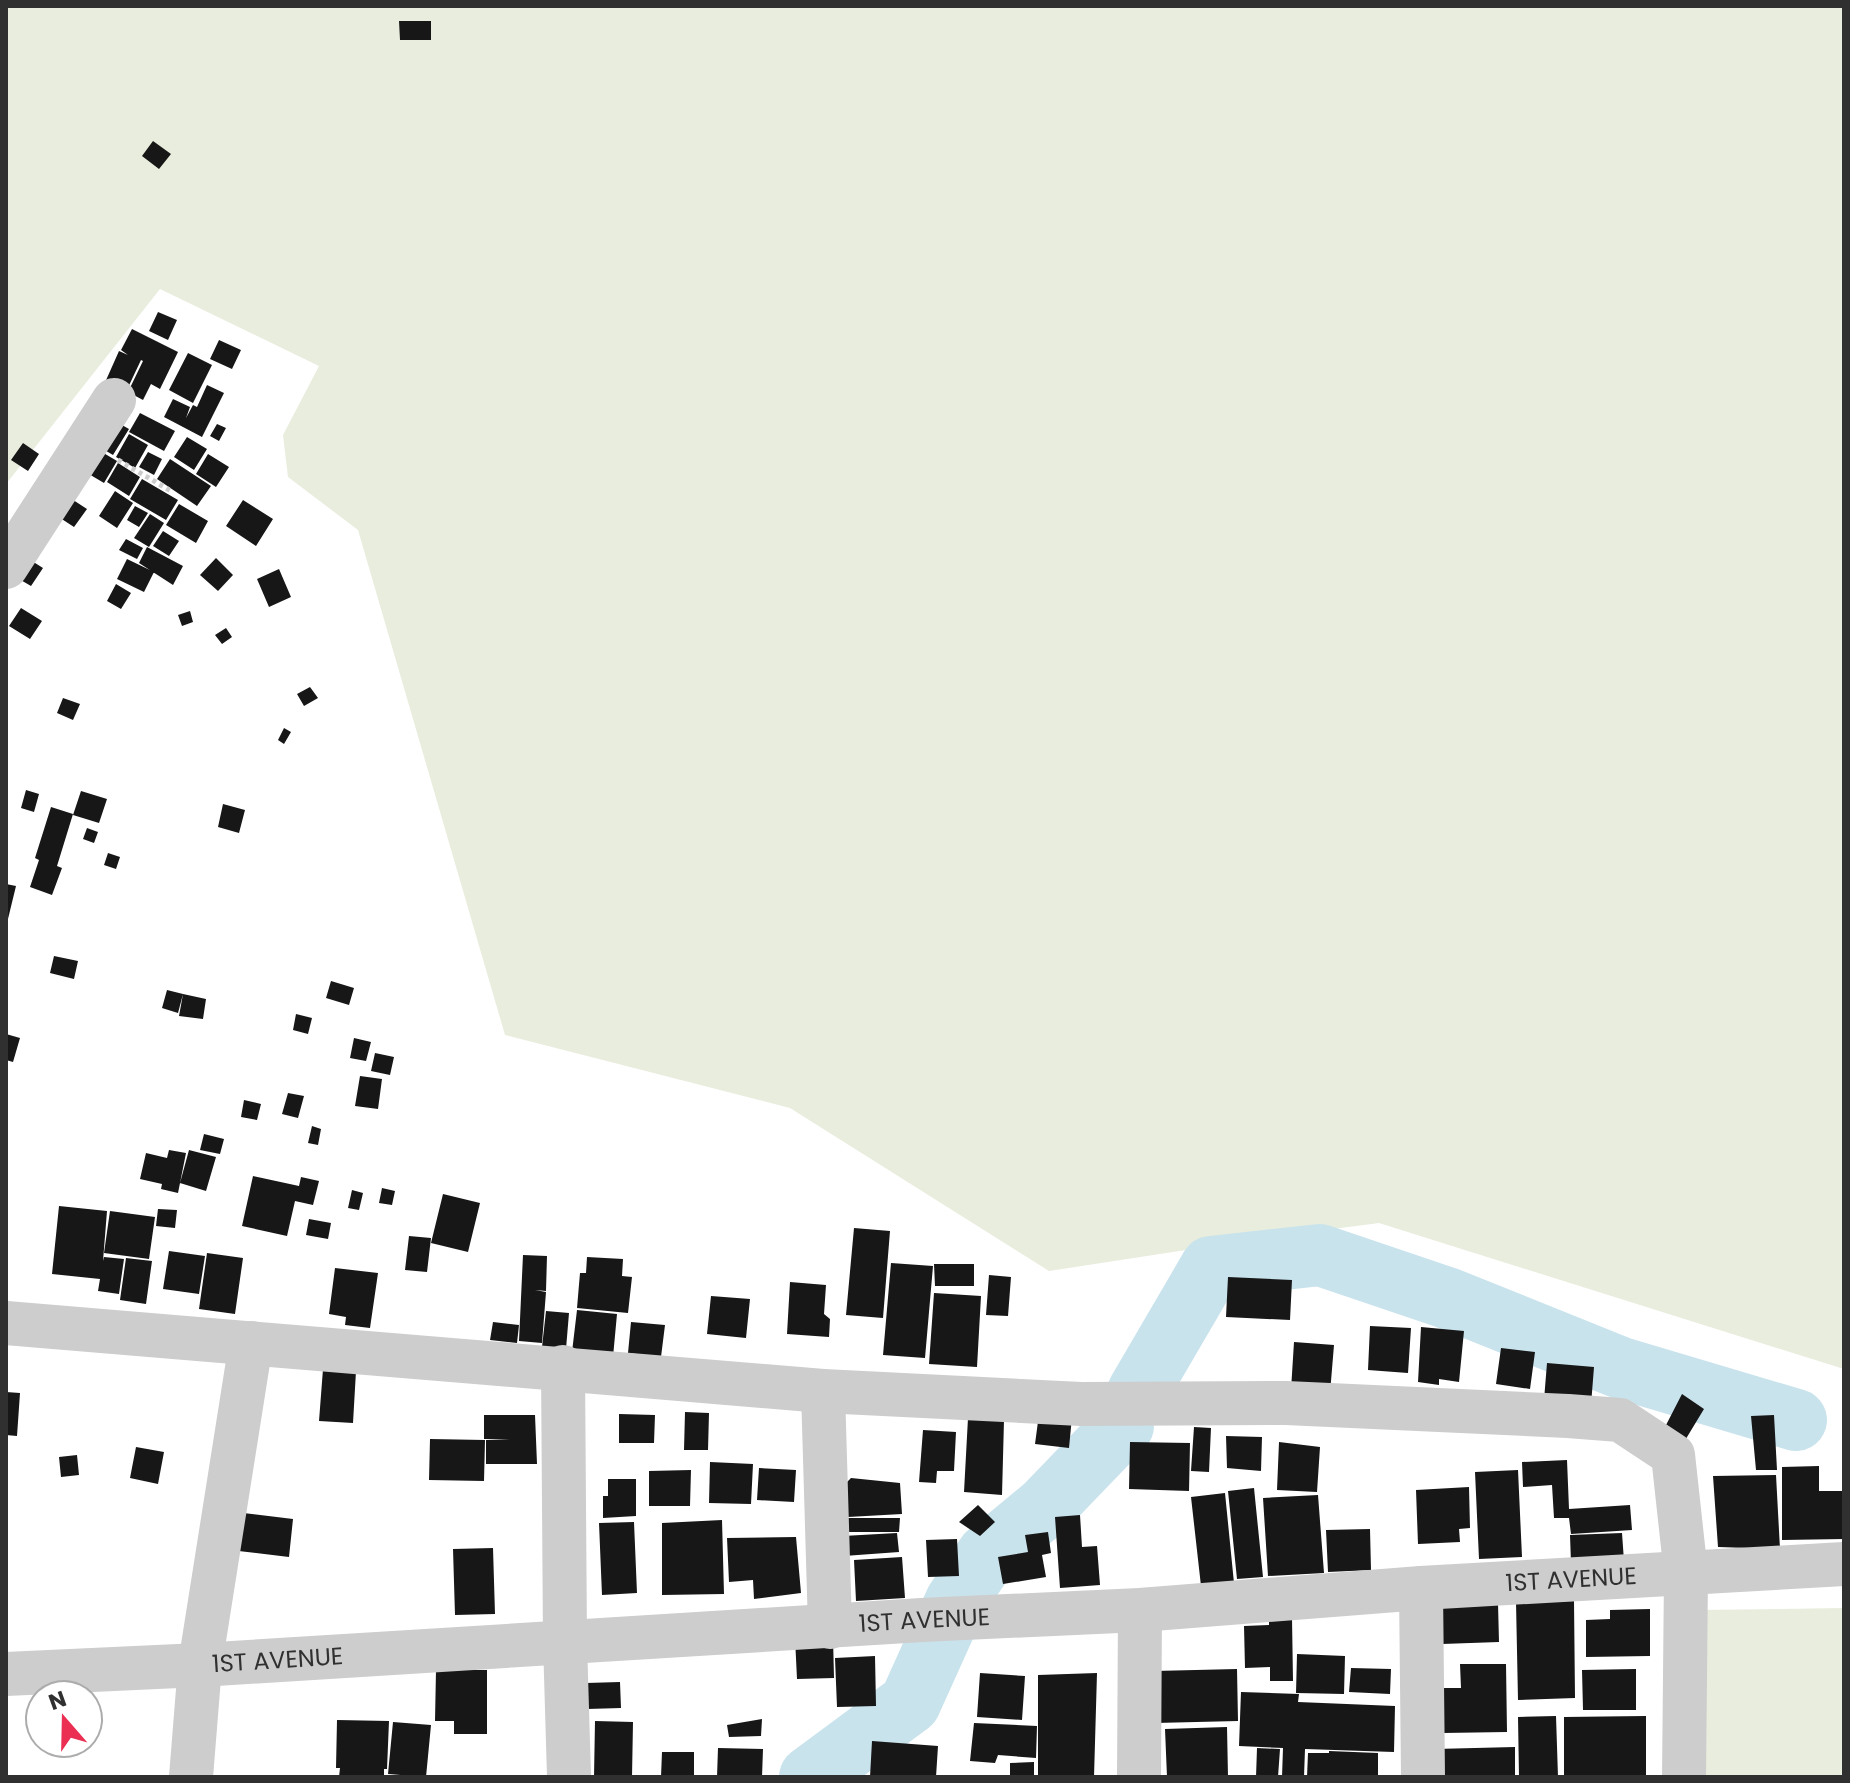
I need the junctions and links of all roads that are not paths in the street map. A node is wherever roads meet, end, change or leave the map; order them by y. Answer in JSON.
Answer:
{"nodes":[{"id":1,"x":114,"y":400,"type":"dead end"},
{"id":2,"x":6,"y":567,"type":"edge"},
{"id":3,"x":6,"y":1323,"type":"edge"},
{"id":4,"x":251,"y":1343,"type":"junction"},
{"id":5,"x":563,"y":1367,"type":"junction"},
{"id":6,"x":823,"y":1391,"type":"junction"},
{"id":7,"x":1844,"y":1564,"type":"edge"},
{"id":8,"x":1686,"y":1574,"type":"junction"},
{"id":9,"x":1421,"y":1588,"type":"junction"},
{"id":10,"x":1140,"y":1610,"type":"junction"},
{"id":11,"x":830,"y":1627,"type":"junction"},
{"id":12,"x":565,"y":1641,"type":"junction"},
{"id":13,"x":200,"y":1665,"type":"junction"},
{"id":14,"x":6,"y":1674,"type":"edge"},
{"id":15,"x":191,"y":1777,"type":"edge"},
{"id":16,"x":569,"y":1777,"type":"edge"},
{"id":17,"x":1139,"y":1777,"type":"edge"},
{"id":18,"x":1423,"y":1777,"type":"edge"},
{"id":19,"x":1684,"y":1777,"type":"edge"}],
"edges":[{"from":1,"to":2,"type":"street"},
{"from":3,"to":4,"type":"street"},
{"from":4,"to":5,"type":"street"},
{"from":4,"to":13,"type":"street"},
{"from":5,"to":6,"type":"street"},
{"from":5,"to":12,"type":"street"},
{"from":6,"to":8,"type":"street"},
{"from":6,"to":11,"type":"street"},
{"from":7,"to":8,"type":"street","name":"1ST AVENUE"},
{"from":8,"to":9,"type":"street","name":"1ST AVENUE"},
{"from":8,"to":19,"type":"street"},
{"from":9,"to":10,"type":"street","name":"1ST AVENUE"},
{"from":9,"to":18,"type":"street"},
{"from":10,"to":11,"type":"street","name":"1ST AVENUE"},
{"from":10,"to":17,"type":"street"},
{"from":11,"to":12,"type":"street","name":"1ST AVENUE"},
{"from":12,"to":13,"type":"street","name":"1ST AVENUE"},
{"from":12,"to":16,"type":"street"},
{"from":13,"to":14,"type":"street","name":"1ST AVENUE"},
{"from":13,"to":15,"type":"street"}]}
